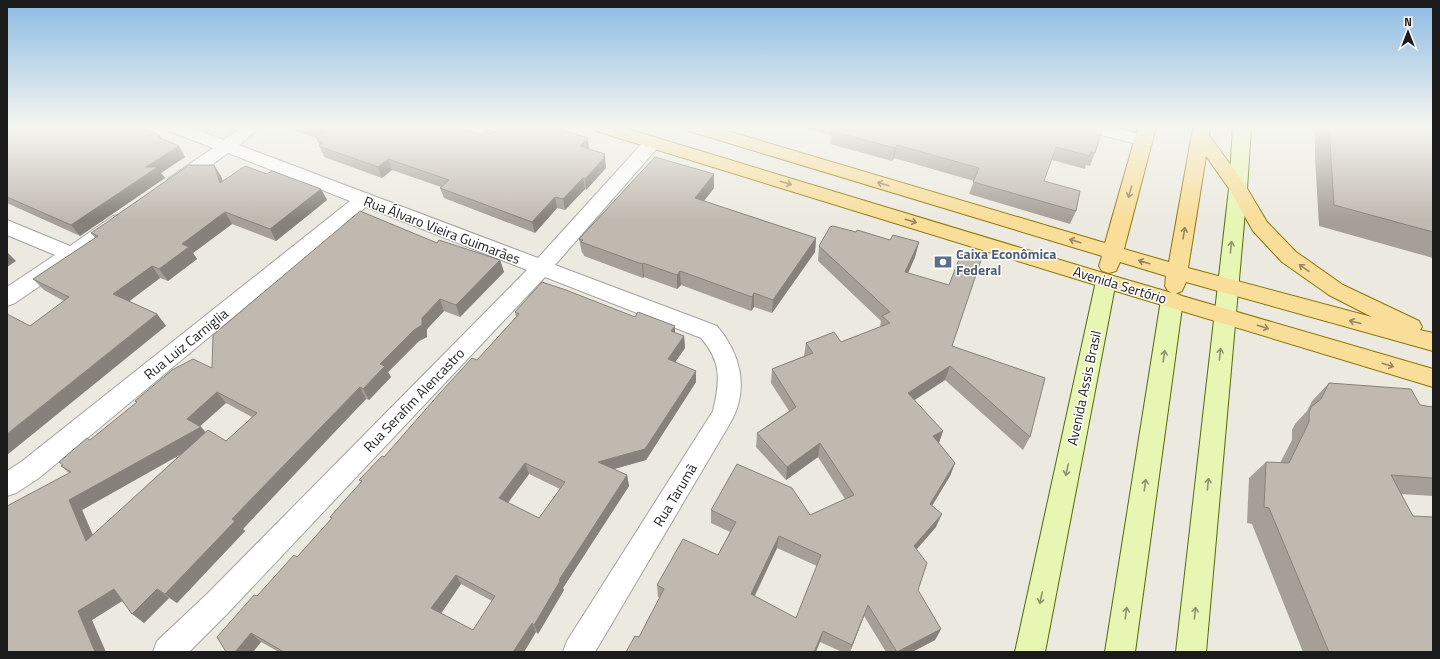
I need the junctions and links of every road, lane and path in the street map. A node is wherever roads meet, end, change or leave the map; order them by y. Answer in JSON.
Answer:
{"nodes":[{"id":1,"x":211,"y":158,"type":"edge"},
{"id":2,"x":254,"y":158,"type":"edge"},
{"id":3,"x":639,"y":158,"type":"edge"},
{"id":4,"x":704,"y":158,"type":"edge"},
{"id":5,"x":797,"y":158,"type":"edge"},
{"id":6,"x":1139,"y":158,"type":"edge"},
{"id":7,"x":1197,"y":158,"type":"edge"},
{"id":8,"x":1218,"y":158,"type":"edge"},
{"id":9,"x":1240,"y":158,"type":"edge"},
{"id":10,"x":1238,"y":189,"type":"junction"},
{"id":11,"x":162,"y":192,"type":"edge"},
{"id":12,"x":363,"y":200,"type":"junction"},
{"id":13,"x":136,"y":210,"type":"edge"},
{"id":14,"x":7,"y":227,"type":"edge"},
{"id":15,"x":1112,"y":253,"type":"junction"},
{"id":16,"x":72,"y":254,"type":"junction"},
{"id":17,"x":541,"y":268,"type":"junction"},
{"id":18,"x":1177,"y":272,"type":"junction"},
{"id":19,"x":1106,"y":281,"type":"junction"},
{"id":20,"x":1227,"y":286,"type":"junction"},
{"id":21,"x":7,"y":298,"type":"edge"},
{"id":22,"x":1172,"y":300,"type":"junction"},
{"id":23,"x":1224,"y":316,"type":"junction"},
{"id":24,"x":709,"y":332,"type":"joint"},
{"id":25,"x":1433,"y":338,"type":"edge"},
{"id":26,"x":1433,"y":342,"type":"edge"},
{"id":27,"x":1433,"y":378,"type":"edge"},
{"id":28,"x":7,"y":484,"type":"edge"},
{"id":29,"x":168,"y":652,"type":"edge"},
{"id":30,"x":578,"y":652,"type":"edge"},
{"id":31,"x":1030,"y":652,"type":"edge"},
{"id":32,"x":1120,"y":652,"type":"edge"},
{"id":33,"x":1191,"y":652,"type":"edge"}],
"edges":[{"from":1,"to":11,"type":"street"},
{"from":2,"to":12,"type":"street","name":"Rua Álvaro Vieira Guimarães"},
{"from":3,"to":17,"type":"street","name":"Rua Serafim Alencastro"},
{"from":4,"to":19,"type":"main road","name":"Avenida Sertório","one_way":true},
{"from":15,"to":5,"type":"main road","name":"Avenida Sertório","one_way":true},
{"from":6,"to":15,"type":"main road","name":"Avenida Assis Brasil","one_way":true},
{"from":18,"to":7,"type":"main road","one_way":true},
{"from":8,"to":10,"type":"main road"},
{"from":9,"to":10,"type":"main road"},
{"from":20,"to":10,"type":"main road","one_way":true},
{"from":25,"to":10,"type":"main road","one_way":true},
{"from":12,"to":17,"type":"street","name":"Rua Álvaro Vieira Guimarães"},
{"from":12,"to":28,"type":"street","name":"Rua Luiz Carniglia"},
{"from":13,"to":16,"type":"street"},
{"from":14,"to":16,"type":"street"},
{"from":18,"to":15,"type":"main road","name":"Avenida Sertório","one_way":true},
{"from":15,"to":19,"type":"main road","name":"Avenida Assis Brasil"},
{"from":16,"to":21,"type":"street"},
{"from":17,"to":24,"type":"street","name":"Rua Álvaro Vieira Guimarães"},
{"from":17,"to":29,"type":"street","name":"Rua Serafim Alencastro"},
{"from":18,"to":20,"type":"main road","name":"Avenida Sertório"},
{"from":18,"to":22,"type":"main road"},
{"from":19,"to":22,"type":"main road","name":"Avenida Sertório"},
{"from":19,"to":31,"type":"main road","name":"Avenida Assis Brasil","one_way":true},
{"from":20,"to":23,"type":"main road"},
{"from":26,"to":20,"type":"main road","name":"Avenida Sertório","one_way":true},
{"from":22,"to":23,"type":"main road","name":"Avenida Sertório"},
{"from":32,"to":22,"type":"main road","one_way":true},
{"from":23,"to":27,"type":"main road","name":"Avenida Sertório","one_way":true},
{"from":33,"to":23,"type":"main road","one_way":true},
{"from":24,"to":30,"type":"street","name":"Rua Tarumã"}]}
